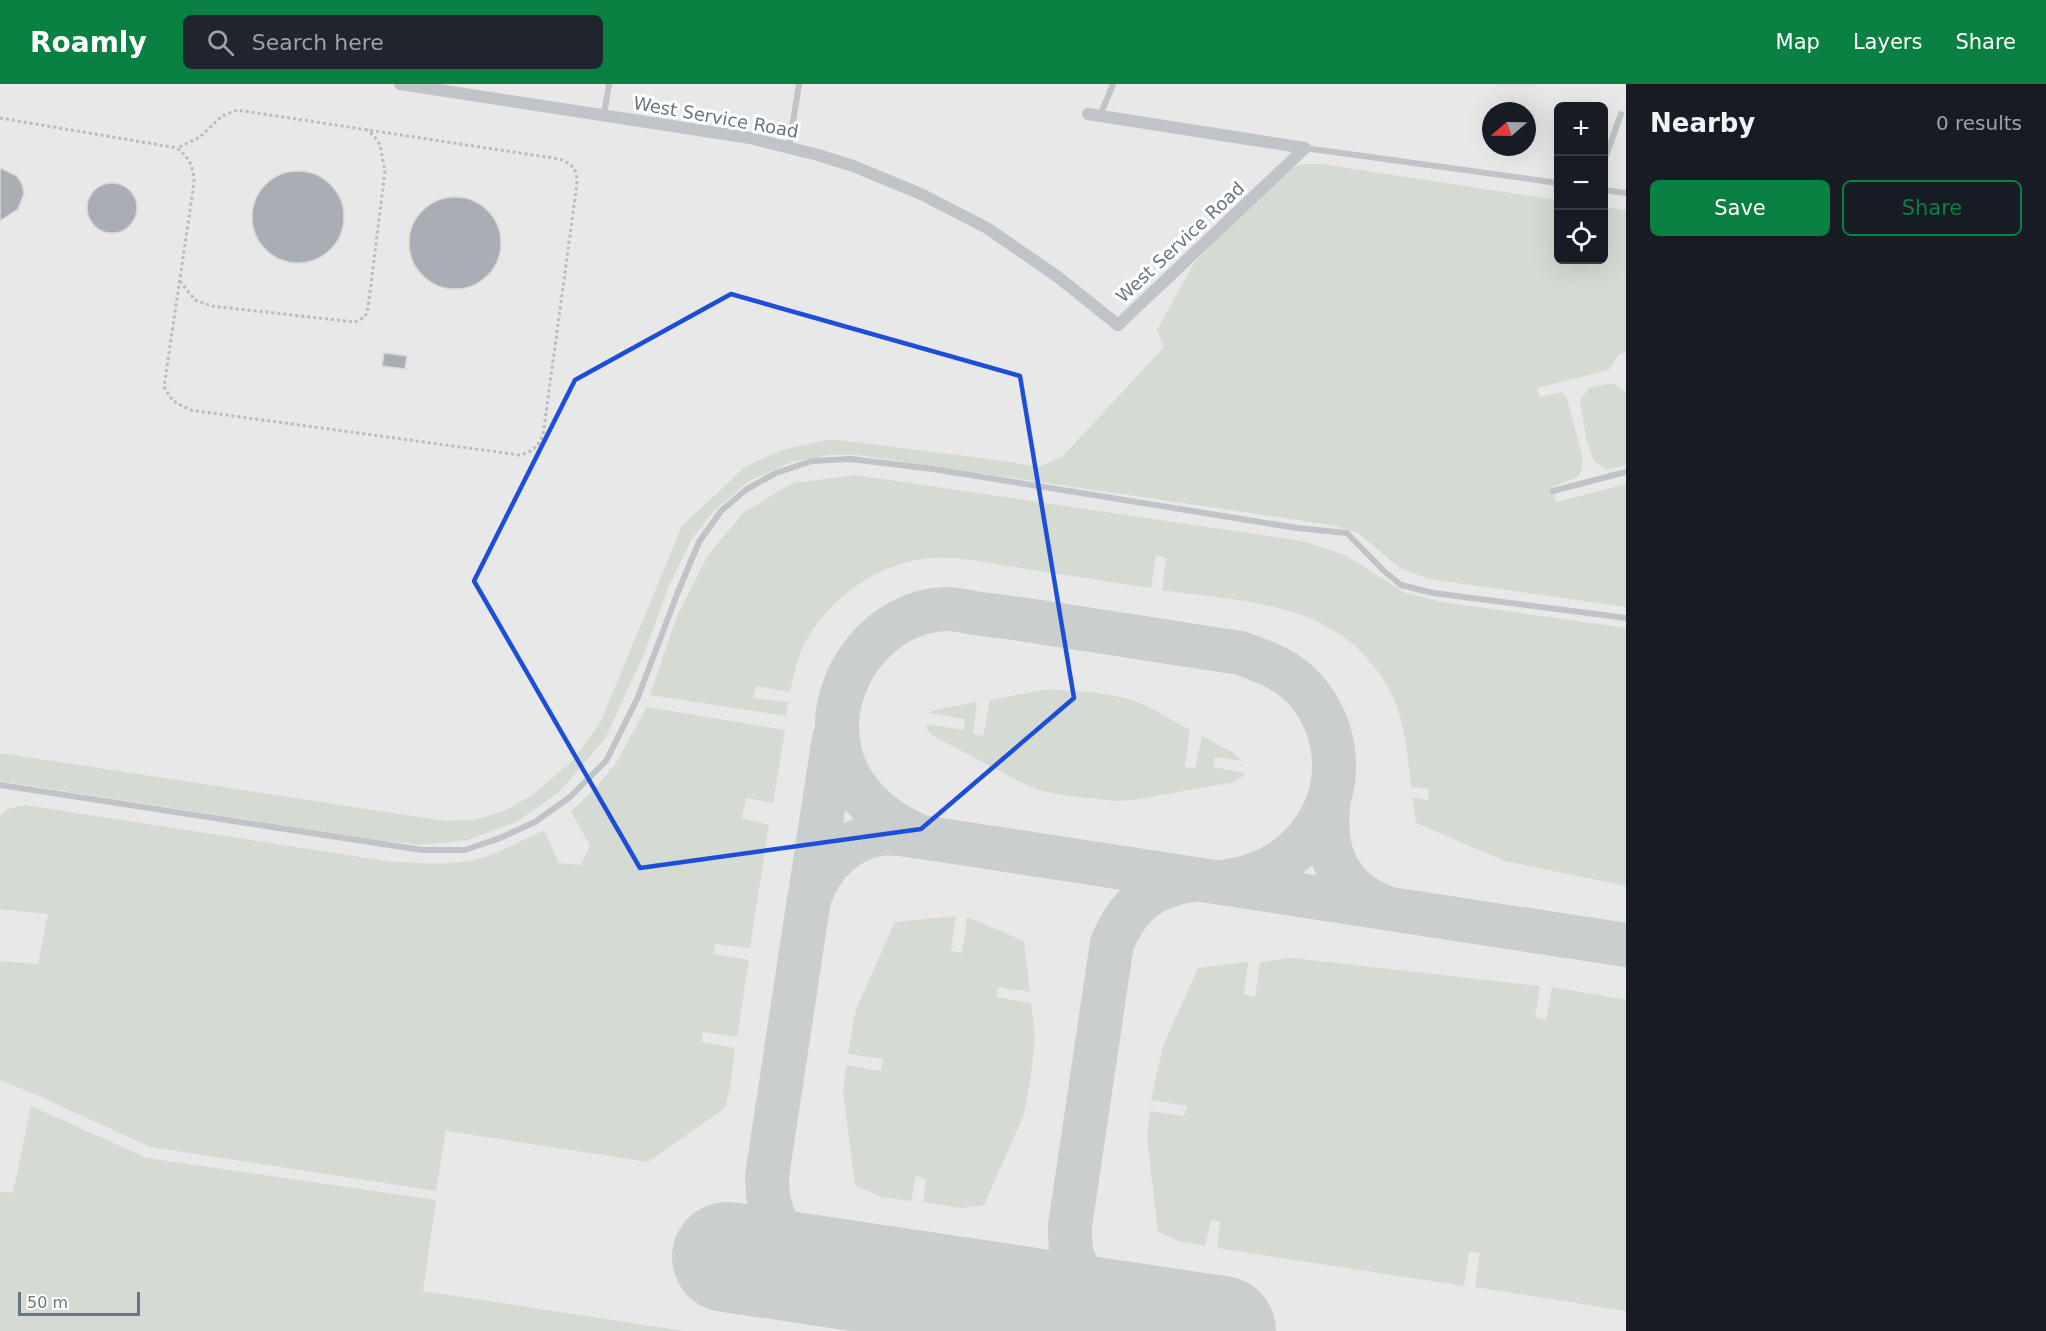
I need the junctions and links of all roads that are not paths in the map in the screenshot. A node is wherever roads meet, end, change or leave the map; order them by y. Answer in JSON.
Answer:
{"nodes":[{"id":1,"x":400,"y":84,"type":"edge"},
{"id":2,"x":609,"y":84,"type":"edge"},
{"id":3,"x":799,"y":84,"type":"edge"},
{"id":4,"x":1113,"y":84,"type":"edge"},
{"id":5,"x":1621,"y":114,"type":"dead end"},
{"id":6,"x":604,"y":115,"type":"junction"},
{"id":7,"x":1094,"y":115,"type":"joint"},
{"id":8,"x":789,"y":147,"type":"junction"},
{"id":9,"x":1305,"y":148,"type":"junction"},
{"id":10,"x":1606,"y":156,"type":"edge"},
{"id":11,"x":1554,"y":182,"type":"edge"},
{"id":12,"x":1608,"y":191,"type":"edge"},
{"id":13,"x":1626,"y":193,"type":"edge"},
{"id":14,"x":1626,"y":472,"type":"edge"},
{"id":15,"x":1553,"y":491,"type":"dead end"},
{"id":16,"x":1626,"y":618,"type":"edge"},
{"id":17,"x":0,"y":785,"type":"edge"}],
"edges":[{"from":1,"to":6,"type":"street","name":"West Service Road"},
{"from":2,"to":6,"type":"lane"},
{"from":3,"to":8,"type":"lane"},
{"from":4,"to":7,"type":"lane"},
{"from":5,"to":10,"type":"lane"},
{"from":6,"to":8,"type":"street","name":"West Service Road"},
{"from":7,"to":9,"type":"street"},
{"from":8,"to":9,"type":"street","name":"West Service Road"},
{"from":9,"to":11,"type":"lane"},
{"from":12,"to":13,"type":"lane"},
{"from":14,"to":15,"type":"lane"},
{"from":16,"to":17,"type":"lane"}]}
